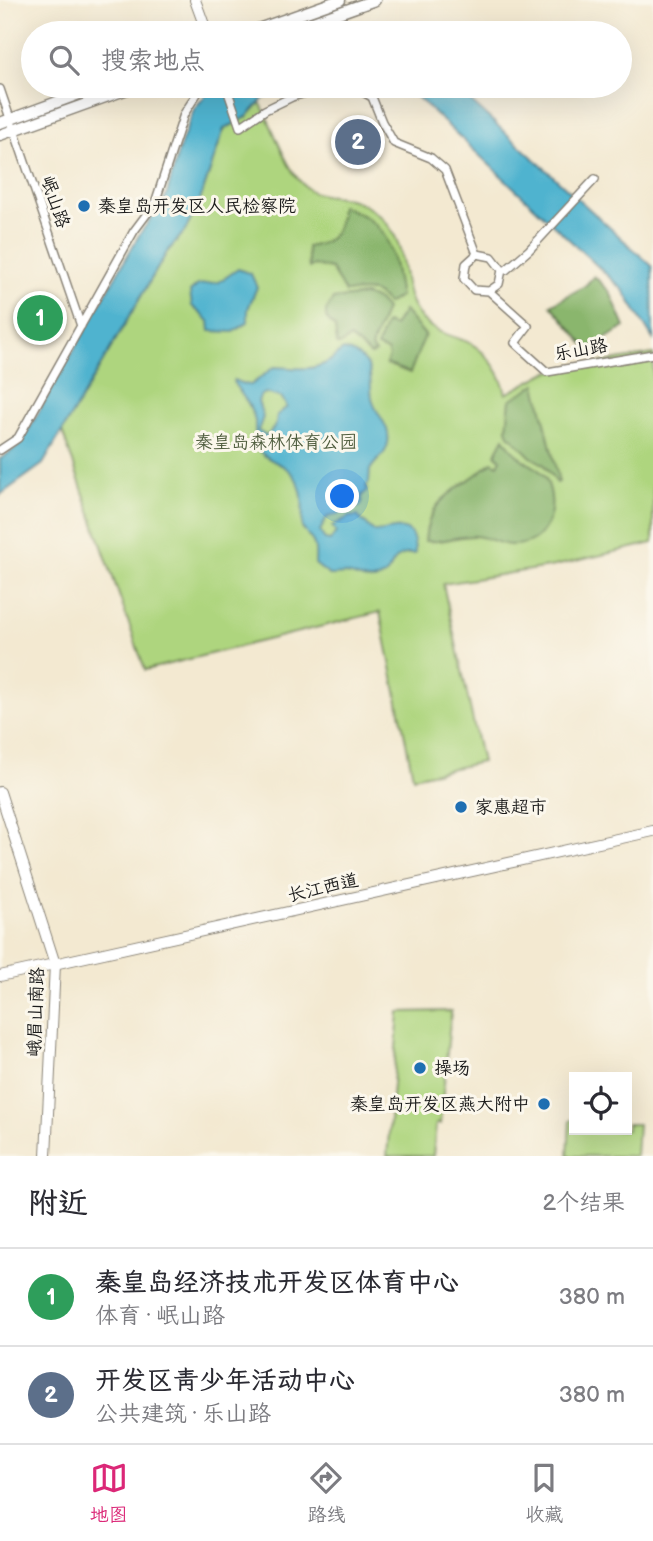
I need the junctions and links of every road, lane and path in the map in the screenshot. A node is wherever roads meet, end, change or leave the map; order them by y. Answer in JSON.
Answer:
{"nodes":[{"id":1,"x":195,"y":0,"type":"edge"},
{"id":2,"x":340,"y":0,"type":"edge"},
{"id":3,"x":375,"y":0,"type":"edge"},
{"id":4,"x":203,"y":21,"type":"edge"},
{"id":5,"x":281,"y":21,"type":"edge"},
{"id":6,"x":316,"y":21,"type":"edge"},
{"id":7,"x":0,"y":89,"type":"edge"},
{"id":8,"x":72,"y":98,"type":"edge"},
{"id":9,"x":96,"y":98,"type":"edge"},
{"id":10,"x":194,"y":98,"type":"edge"},
{"id":11,"x":230,"y":98,"type":"edge"},
{"id":12,"x":290,"y":98,"type":"edge"},
{"id":13,"x":372,"y":98,"type":"edge"},
{"id":14,"x":8,"y":124,"type":"edge"},
{"id":15,"x":0,"y":135,"type":"edge"},
{"id":16,"x":595,"y":179,"type":"dead end"},
{"id":17,"x":477,"y":254,"type":"junction"},
{"id":18,"x":502,"y":270,"type":"junction"},
{"id":19,"x":489,"y":291,"type":"junction"},
{"id":20,"x":81,"y":326,"type":"junction"},
{"id":21,"x":653,"y":354,"type":"edge"},
{"id":22,"x":0,"y":450,"type":"edge"},
{"id":23,"x":0,"y":792,"type":"edge"},
{"id":24,"x":653,"y":831,"type":"edge"},
{"id":25,"x":55,"y":964,"type":"junction"},
{"id":26,"x":0,"y":976,"type":"edge"},
{"id":27,"x":46,"y":1156,"type":"edge"}],
"edges":[{"from":1,"to":4,"type":"main road"},
{"from":2,"to":5,"type":"main road"},
{"from":3,"to":6,"type":"main road"},
{"from":7,"to":14,"type":"street","name":"岷山路"},
{"from":8,"to":14,"type":"main road"},
{"from":9,"to":14,"type":"main road"},
{"from":10,"to":20,"type":"street"},
{"from":11,"to":12,"type":"street"},
{"from":13,"to":17,"type":"street"},
{"from":14,"to":15,"type":"main road"},
{"from":14,"to":20,"type":"street","name":"岷山路"},
{"from":16,"to":18,"type":"street"},
{"from":17,"to":18,"type":"street"},
{"from":17,"to":19,"type":"street","name":"乐山路"},
{"from":18,"to":19,"type":"street"},
{"from":19,"to":21,"type":"street","name":"乐山路"},
{"from":20,"to":22,"type":"street"},
{"from":23,"to":25,"type":"main road","name":"峨眉山南路"},
{"from":24,"to":25,"type":"main road","name":"长江西道"},
{"from":25,"to":26,"type":"main road","name":"长江西道"},
{"from":25,"to":27,"type":"main road","name":"峨眉山南路"}]}
